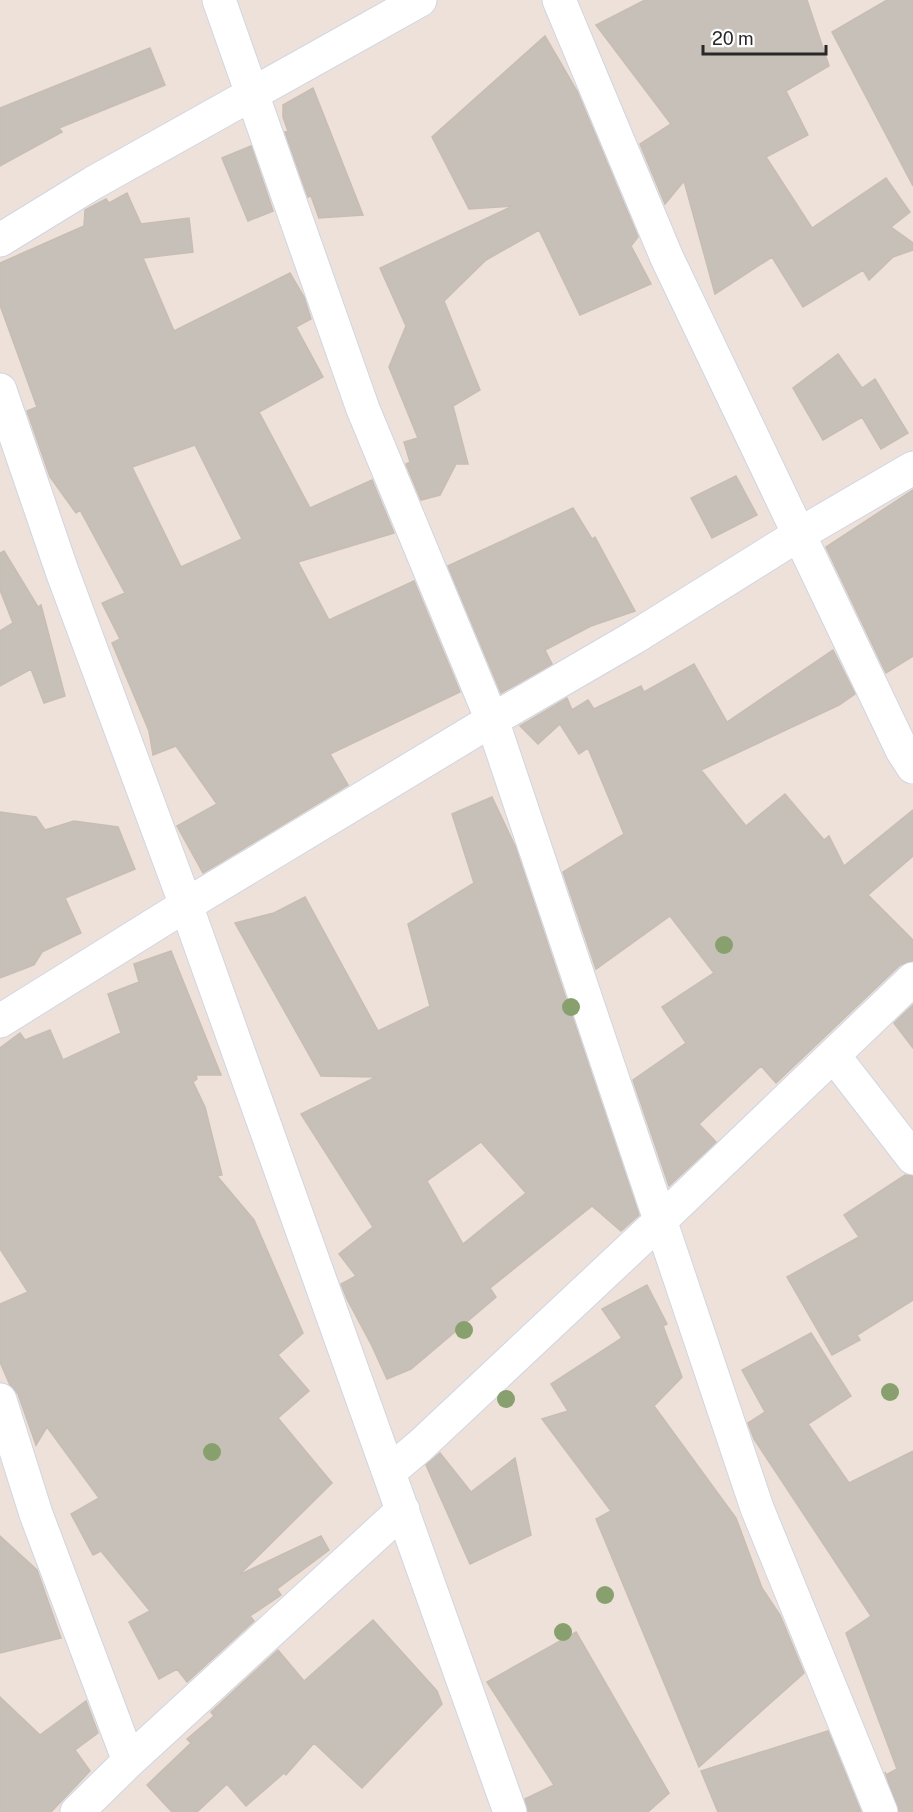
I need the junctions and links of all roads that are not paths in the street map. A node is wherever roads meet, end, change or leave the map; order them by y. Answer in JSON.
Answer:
{"nodes":[{"id":1,"x":219,"y":0,"type":"edge"},
{"id":2,"x":420,"y":0,"type":"edge"},
{"id":3,"x":558,"y":0,"type":"edge"},
{"id":4,"x":252,"y":95,"type":"junction"},
{"id":5,"x":0,"y":240,"type":"edge"},
{"id":6,"x":0,"y":390,"type":"edge"},
{"id":7,"x":913,"y":468,"type":"edge"},
{"id":8,"x":798,"y":535,"type":"junction"},
{"id":9,"x":492,"y":720,"type":"junction"},
{"id":10,"x":913,"y":767,"type":"edge"},
{"id":11,"x":186,"y":905,"type":"junction"},
{"id":12,"x":913,"y":979,"type":"edge"},
{"id":13,"x":0,"y":1021,"type":"edge"},
{"id":14,"x":834,"y":1056,"type":"junction"},
{"id":15,"x":913,"y":1158,"type":"edge"},
{"id":16,"x":661,"y":1220,"type":"junction"},
{"id":17,"x":0,"y":1400,"type":"edge"},
{"id":18,"x":388,"y":1472,"type":"junction"},
{"id":19,"x":403,"y":1510,"type":"junction"},
{"id":20,"x":129,"y":1761,"type":"junction"},
{"id":21,"x":77,"y":1812,"type":"edge"},
{"id":22,"x":510,"y":1812,"type":"edge"},
{"id":23,"x":880,"y":1812,"type":"edge"}],
"edges":[{"from":1,"to":4,"type":"street"},
{"from":2,"to":4,"type":"street"},
{"from":3,"to":8,"type":"street"},
{"from":4,"to":5,"type":"street"},
{"from":4,"to":9,"type":"street"},
{"from":6,"to":11,"type":"street"},
{"from":7,"to":8,"type":"street"},
{"from":8,"to":9,"type":"street"},
{"from":8,"to":10,"type":"street"},
{"from":9,"to":11,"type":"street"},
{"from":9,"to":16,"type":"street"},
{"from":11,"to":13,"type":"street"},
{"from":11,"to":18,"type":"street"},
{"from":12,"to":14,"type":"street"},
{"from":14,"to":15,"type":"street"},
{"from":14,"to":16,"type":"street"},
{"from":16,"to":18,"type":"street"},
{"from":16,"to":23,"type":"street"},
{"from":17,"to":20,"type":"street"},
{"from":18,"to":19,"type":"street"},
{"from":19,"to":20,"type":"street"},
{"from":19,"to":22,"type":"street"},
{"from":20,"to":21,"type":"street"}]}
